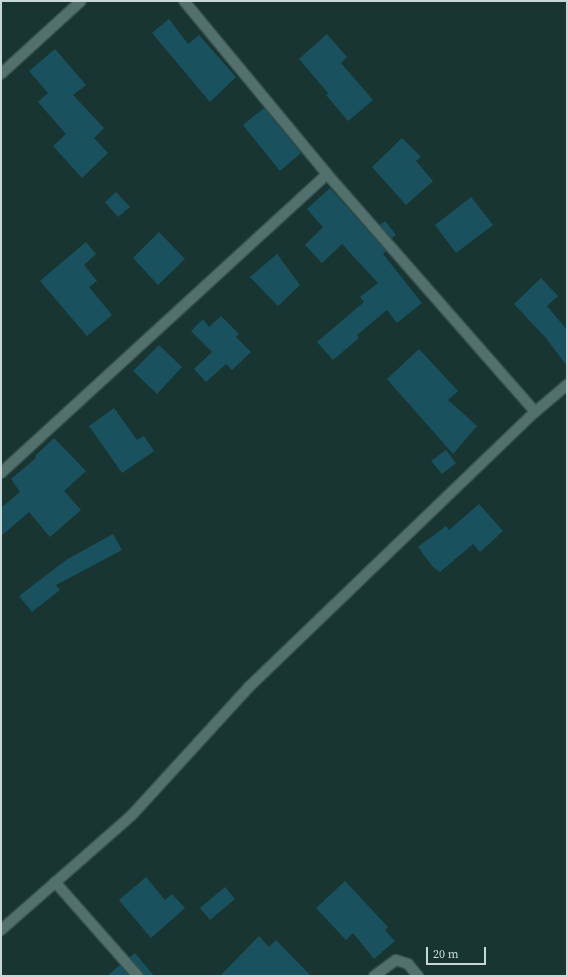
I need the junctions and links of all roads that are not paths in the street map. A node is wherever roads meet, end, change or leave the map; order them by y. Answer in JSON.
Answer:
{"nodes":[{"id":1,"x":81,"y":1,"type":"edge"},
{"id":2,"x":184,"y":1,"type":"edge"},
{"id":3,"x":1,"y":74,"type":"edge"},
{"id":4,"x":327,"y":174,"type":"junction"},
{"id":5,"x":567,"y":385,"type":"edge"},
{"id":6,"x":534,"y":412,"type":"junction"},
{"id":7,"x":1,"y":473,"type":"edge"},
{"id":8,"x":55,"y":882,"type":"junction"},
{"id":9,"x":1,"y":930,"type":"edge"},
{"id":10,"x":138,"y":976,"type":"edge"},
{"id":11,"x":374,"y":976,"type":"edge"},
{"id":12,"x":418,"y":976,"type":"edge"}],
"edges":[{"from":1,"to":3,"type":"street"},
{"from":2,"to":4,"type":"street"},
{"from":4,"to":6,"type":"street"},
{"from":4,"to":7,"type":"street"},
{"from":5,"to":6,"type":"street"},
{"from":6,"to":8,"type":"street"},
{"from":8,"to":9,"type":"street"},
{"from":8,"to":10,"type":"street"},
{"from":11,"to":12,"type":"street"}]}
